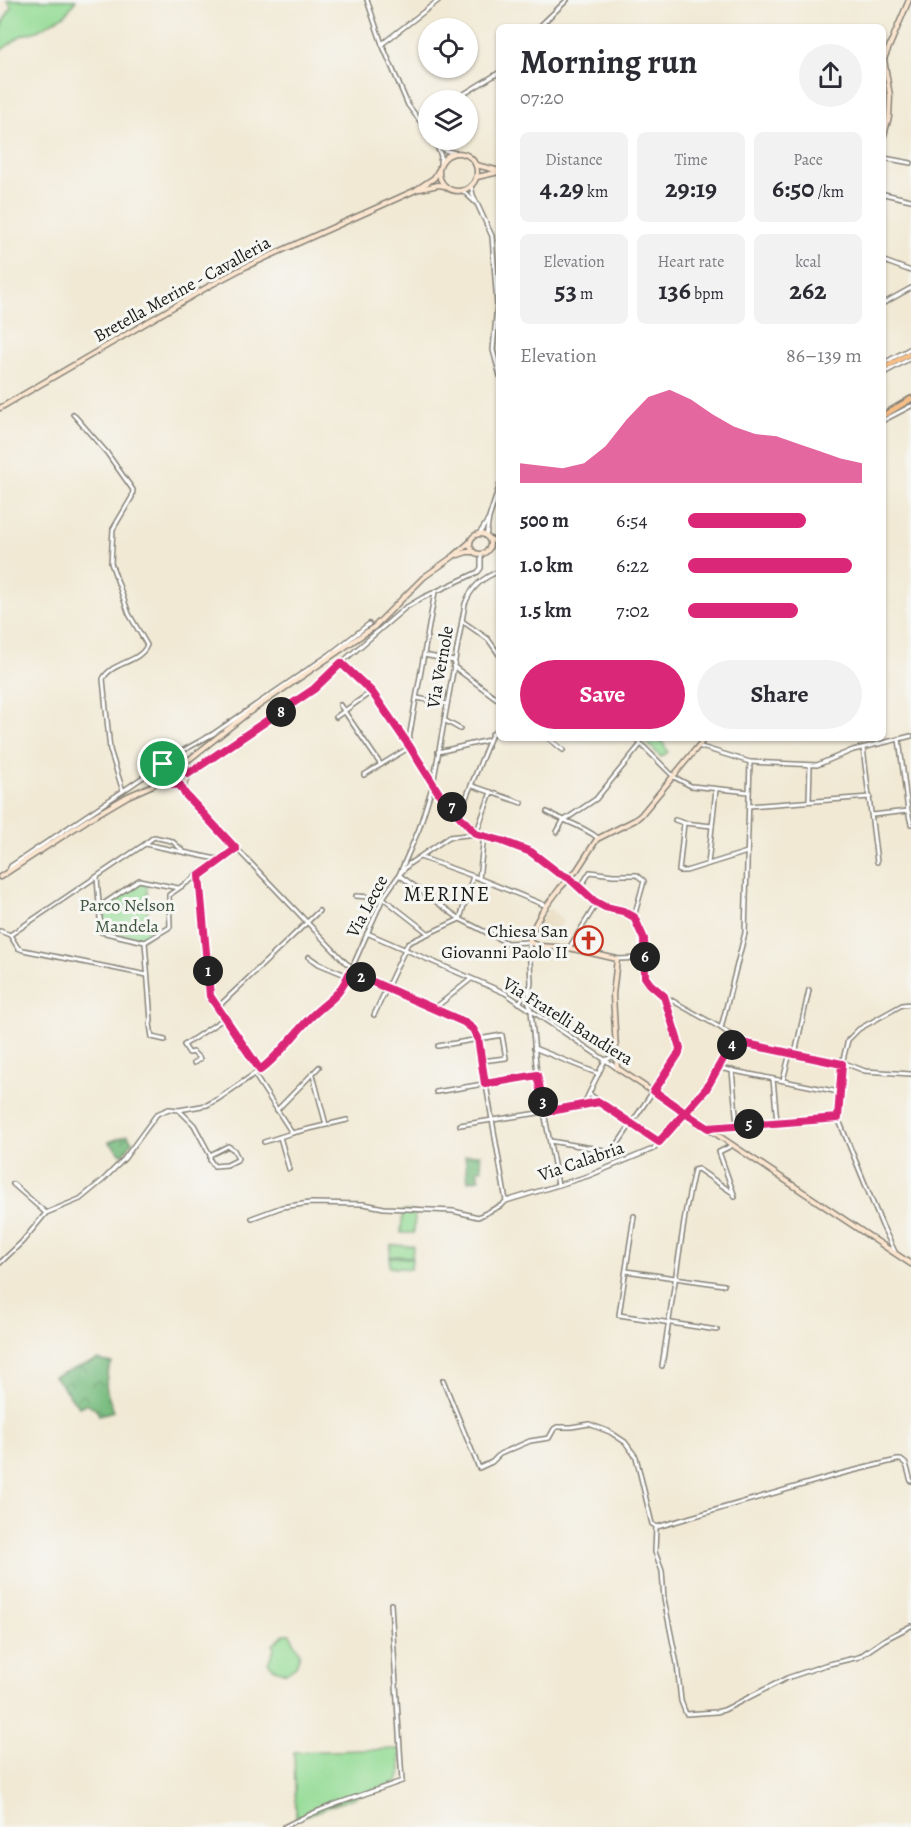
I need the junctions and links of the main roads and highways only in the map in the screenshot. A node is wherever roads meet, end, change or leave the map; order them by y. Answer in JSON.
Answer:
{"nodes":[{"id":1,"x":911,"y":353,"type":"edge"},
{"id":2,"x":886,"y":367,"type":"edge"},
{"id":3,"x":911,"y":399,"type":"edge"},
{"id":4,"x":886,"y":414,"type":"edge"}],
"edges":[{"from":1,"to":2,"type":"main road"},
{"from":3,"to":4,"type":"main road"}]}
